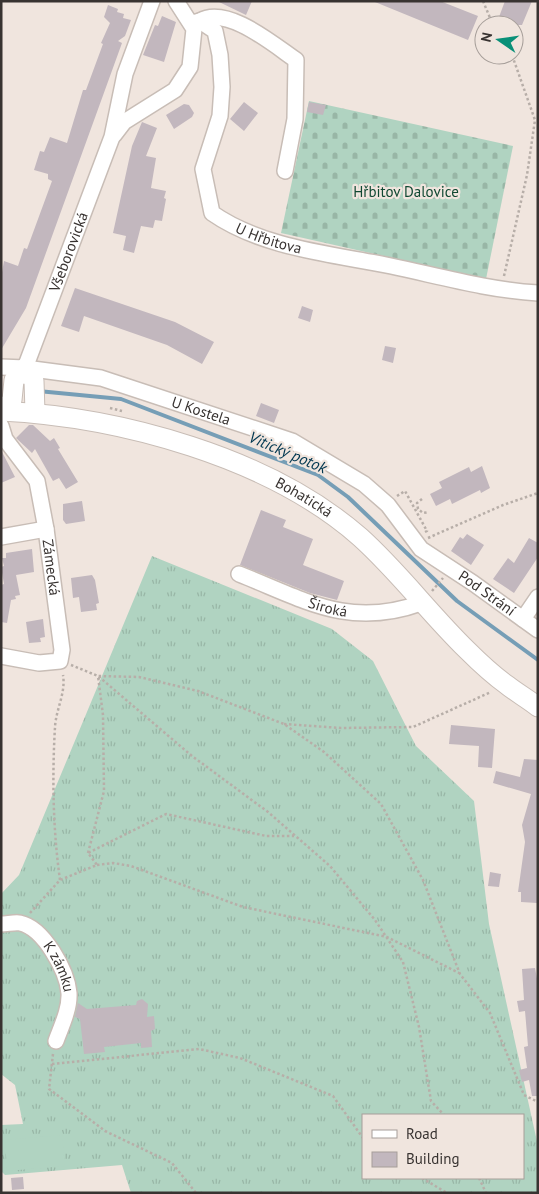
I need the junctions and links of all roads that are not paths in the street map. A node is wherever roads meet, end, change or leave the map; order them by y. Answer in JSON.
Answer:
{"nodes":[{"id":1,"x":152,"y":1,"type":"edge"},
{"id":2,"x":176,"y":1,"type":"edge"},
{"id":3,"x":196,"y":22,"type":"junction"},
{"id":4,"x":112,"y":137,"type":"junction"},
{"id":5,"x":285,"y":171,"type":"dead end"},
{"id":6,"x":538,"y":292,"type":"edge"},
{"id":7,"x":18,"y":374,"type":"edge"},
{"id":8,"x":34,"y":407,"type":"junction"},
{"id":9,"x":4,"y":414,"type":"edge"},
{"id":10,"x":46,"y":530,"type":"junction"},
{"id":11,"x":1,"y":537,"type":"edge"},
{"id":12,"x":239,"y":574,"type":"dead end"},
{"id":13,"x":447,"y":574,"type":"joint"},
{"id":14,"x":538,"y":597,"type":"edge"},
{"id":15,"x":425,"y":598,"type":"junction"},
{"id":16,"x":523,"y":619,"type":"junction"},
{"id":17,"x":538,"y":630,"type":"edge"},
{"id":18,"x":1,"y":656,"type":"edge"},
{"id":19,"x":538,"y":707,"type":"edge"},
{"id":20,"x":1,"y":924,"type":"edge"},
{"id":21,"x":56,"y":1041,"type":"road end"}],
"edges":[{"from":1,"to":4,"type":"street","name":"Všeborovická"},
{"from":2,"to":3,"type":"street"},
{"from":3,"to":4,"type":"street","name":"Všeborovická"},
{"from":3,"to":5,"type":"street"},
{"from":3,"to":6,"type":"street","name":"U Hřbitova"},
{"from":4,"to":7,"type":"street","name":"Všeborovická"},
{"from":7,"to":8,"type":"street"},
{"from":7,"to":9,"type":"street"},
{"from":7,"to":13,"type":"street","name":"U Kostela"},
{"from":8,"to":9,"type":"street","name":"Bohatická"},
{"from":8,"to":15,"type":"street","name":"Bohatická"},
{"from":9,"to":10,"type":"street","name":"Zámecká"},
{"from":10,"to":11,"type":"street"},
{"from":10,"to":18,"type":"street","name":"Zámecká"},
{"from":12,"to":15,"type":"street","name":"Široká"},
{"from":13,"to":16,"type":"street","name":"Pod Strání"},
{"from":14,"to":16,"type":"street","name":"Pod Strání"},
{"from":15,"to":19,"type":"street","name":"Bohatická"},
{"from":16,"to":17,"type":"street","name":"Pod Strání"},
{"from":20,"to":21,"type":"street","name":"K zámku"}]}
